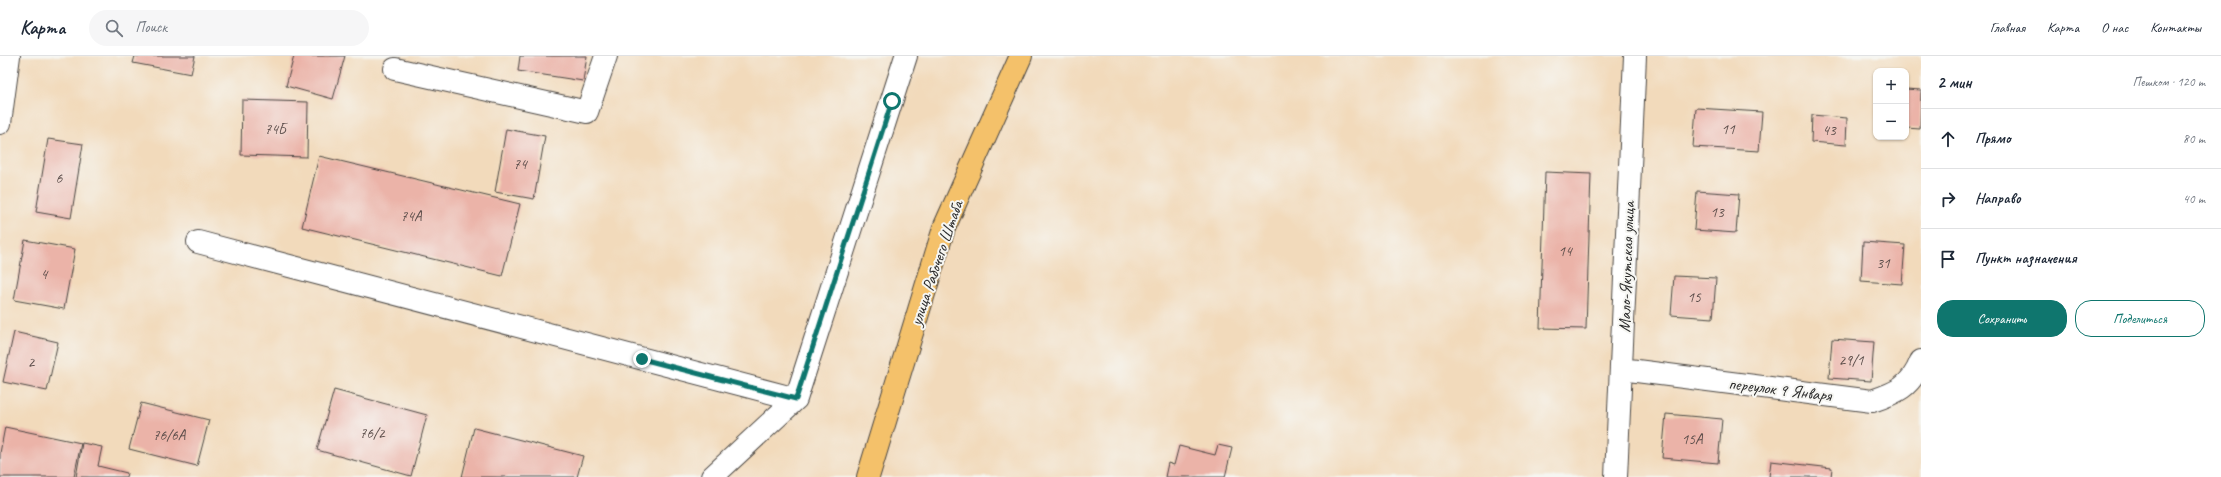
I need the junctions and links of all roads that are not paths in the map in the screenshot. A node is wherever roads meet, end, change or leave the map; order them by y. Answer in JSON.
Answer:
{"nodes":[{"id":1,"x":8,"y":56,"type":"edge"},
{"id":2,"x":606,"y":56,"type":"edge"},
{"id":3,"x":906,"y":56,"type":"edge"},
{"id":4,"x":1021,"y":56,"type":"edge"},
{"id":5,"x":1635,"y":56,"type":"edge"},
{"id":6,"x":395,"y":69,"type":"dead end"},
{"id":7,"x":0,"y":123,"type":"edge"},
{"id":8,"x":198,"y":242,"type":"dead end"},
{"id":9,"x":1921,"y":361,"type":"edge"},
{"id":10,"x":1621,"y":369,"type":"junction"},
{"id":11,"x":796,"y":399,"type":"junction"},
{"id":12,"x":712,"y":477,"type":"edge"},
{"id":13,"x":868,"y":477,"type":"edge"},
{"id":14,"x":1616,"y":477,"type":"edge"}],
"edges":[{"from":1,"to":7,"type":"street"},
{"from":2,"to":6,"type":"street"},
{"from":3,"to":11,"type":"street"},
{"from":4,"to":13,"type":"main road","name":"улица Рабочего Штаба"},
{"from":5,"to":10,"type":"street","name":"Мало-Якутская улица"},
{"from":8,"to":11,"type":"street"},
{"from":9,"to":10,"type":"street","name":"переулок 9 Января"},
{"from":10,"to":14,"type":"street","name":"Мало-Якутская улица"},
{"from":11,"to":12,"type":"street"}]}
